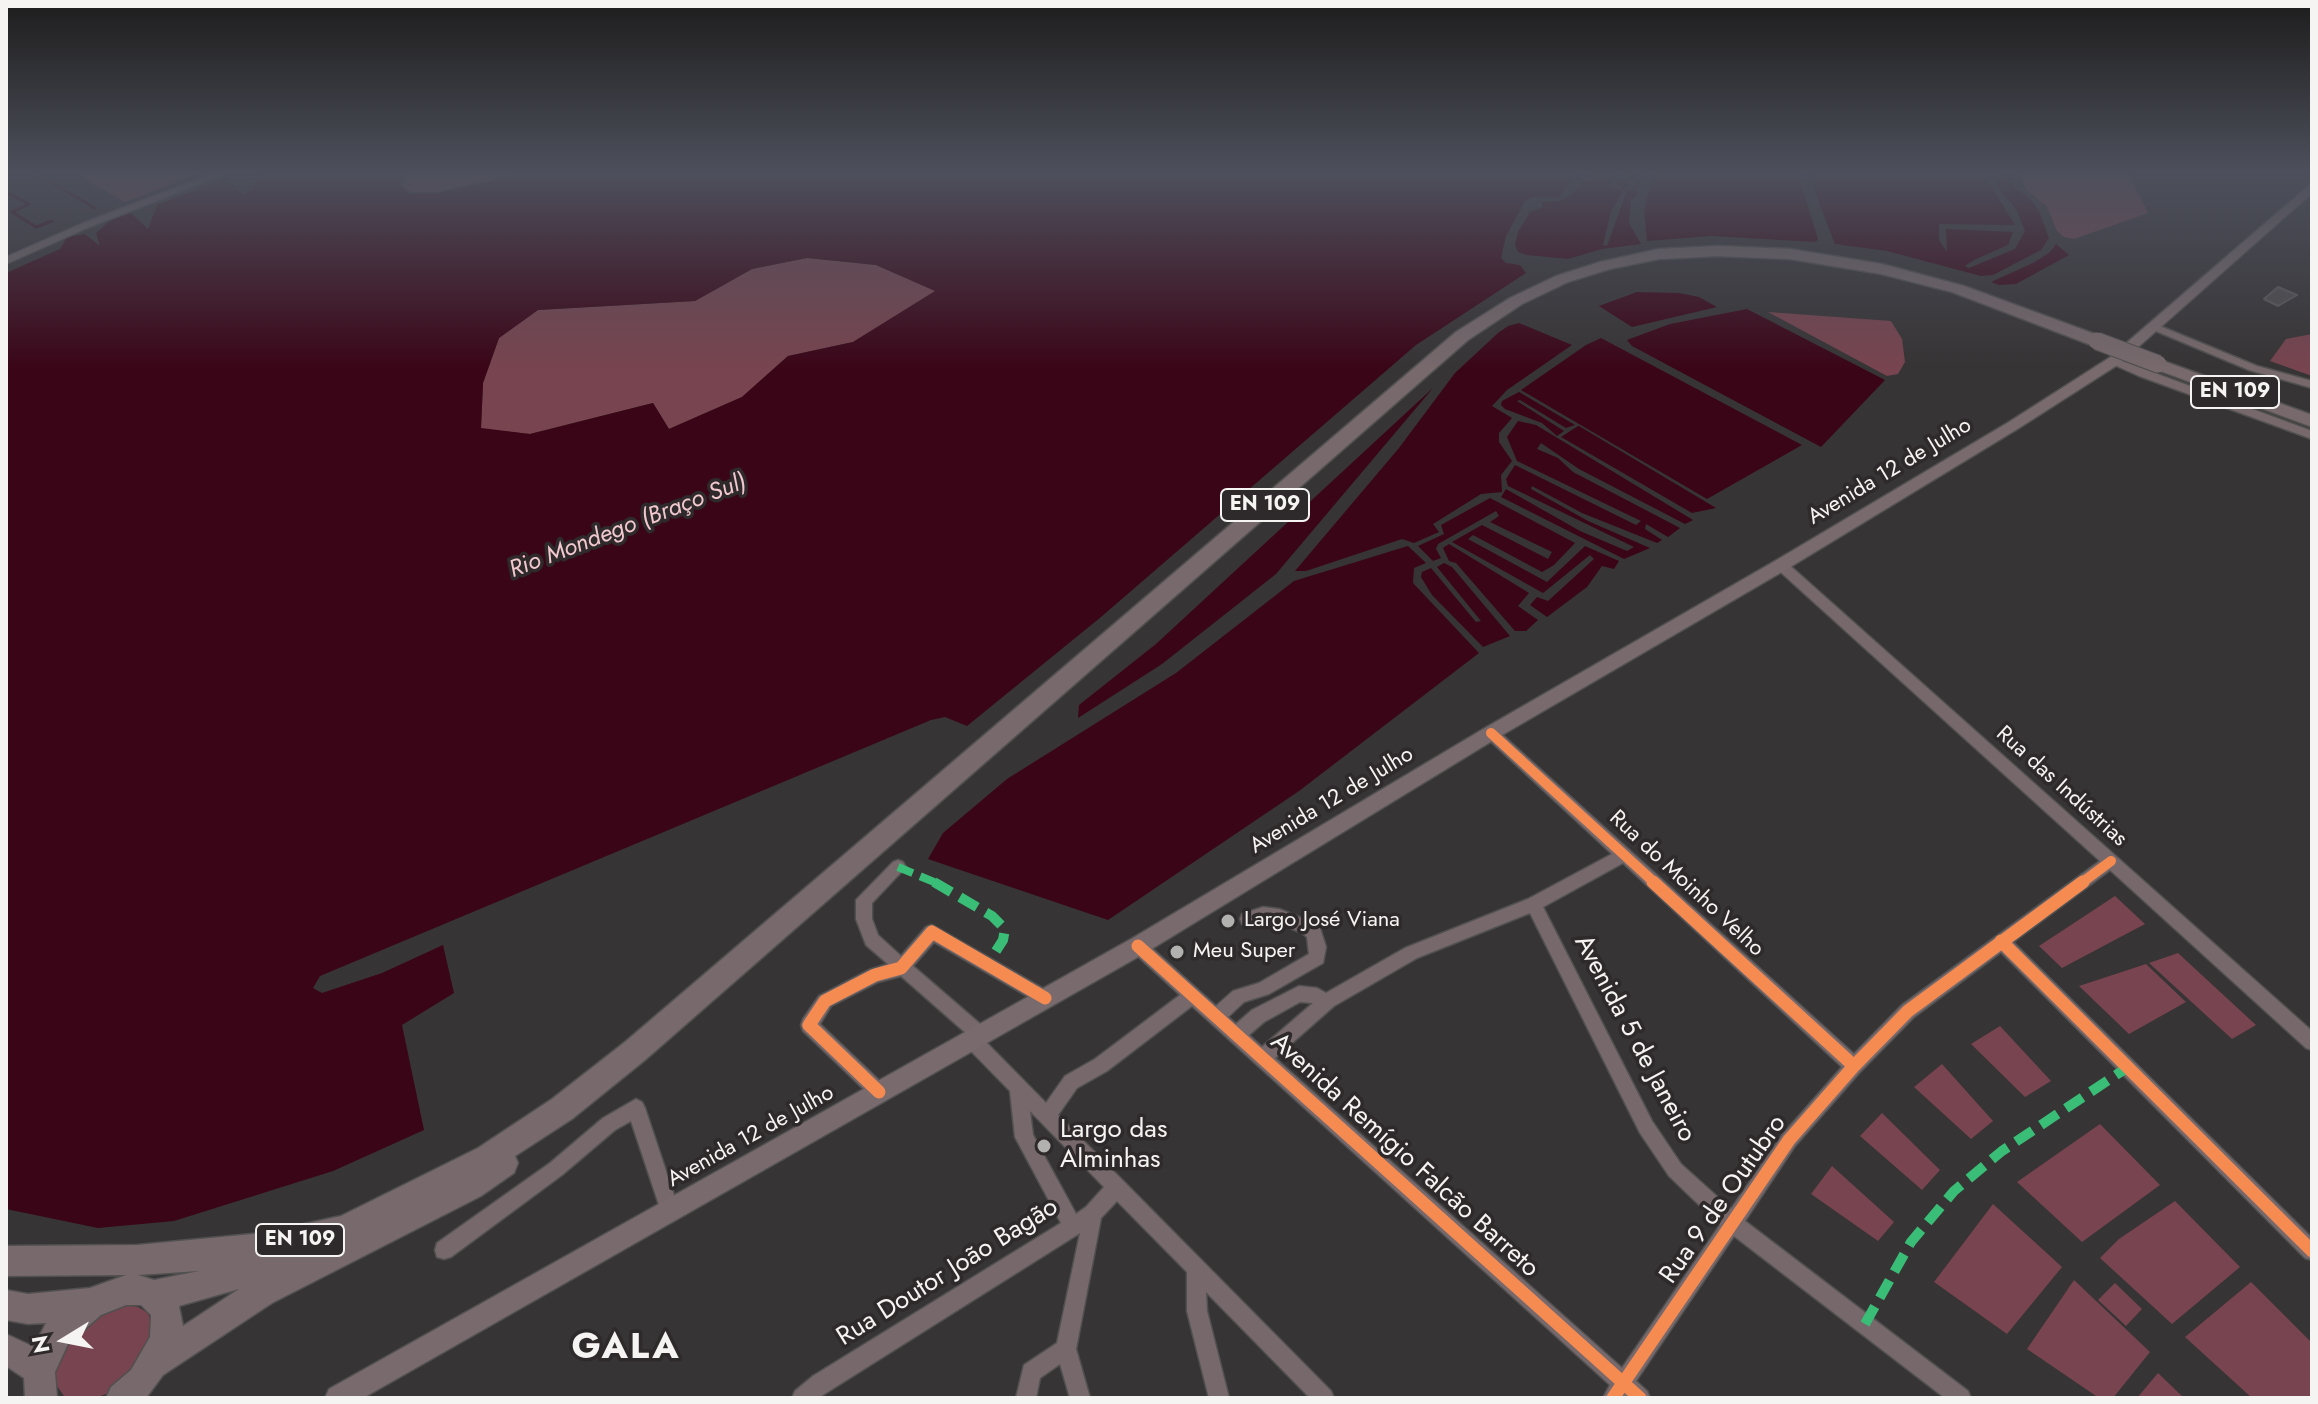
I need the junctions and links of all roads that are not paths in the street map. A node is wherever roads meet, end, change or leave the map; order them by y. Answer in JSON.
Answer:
{"nodes":[{"id":1,"x":56,"y":239,"type":"edge"},
{"id":2,"x":2254,"y":239,"type":"edge"},
{"id":3,"x":6,"y":261,"type":"edge"},
{"id":4,"x":2155,"y":327,"type":"junction"},
{"id":5,"x":2114,"y":361,"type":"junction"},
{"id":6,"x":2312,"y":385,"type":"edge"},
{"id":7,"x":2312,"y":421,"type":"edge"},
{"id":8,"x":2312,"y":435,"type":"edge"},
{"id":9,"x":1781,"y":565,"type":"junction"},
{"id":10,"x":1491,"y":733,"type":"junction"},
{"id":11,"x":1624,"y":855,"type":"junction"},
{"id":12,"x":2111,"y":861,"type":"junction"},
{"id":13,"x":898,"y":867,"type":"dead end"},
{"id":14,"x":1534,"y":904,"type":"junction"},
{"id":15,"x":1248,"y":919,"type":"dead end"},
{"id":16,"x":2001,"y":941,"type":"junction"},
{"id":17,"x":1138,"y":946,"type":"junction"},
{"id":18,"x":901,"y":968,"type":"junction"},
{"id":19,"x":1192,"y":996,"type":"junction"},
{"id":20,"x":1045,"y":998,"type":"junction"},
{"id":21,"x":1325,"y":1003,"type":"junction"},
{"id":22,"x":1216,"y":1017,"type":"junction"},
{"id":23,"x":1236,"y":1035,"type":"junction"},
{"id":24,"x":976,"y":1037,"type":"junction"},
{"id":25,"x":2312,"y":1042,"type":"edge"},
{"id":26,"x":1262,"y":1058,"type":"junction"},
{"id":27,"x":1854,"y":1066,"type":"junction"},
{"id":28,"x":1018,"y":1086,"type":"junction"},
{"id":29,"x":879,"y":1092,"type":"junction"},
{"id":30,"x":562,"y":1109,"type":"junction"},
{"id":31,"x":1047,"y":1116,"type":"junction"},
{"id":32,"x":1117,"y":1187,"type":"junction"},
{"id":33,"x":670,"y":1210,"type":"junction"},
{"id":34,"x":1093,"y":1214,"type":"junction"},
{"id":35,"x":1732,"y":1223,"type":"junction"},
{"id":36,"x":1072,"y":1225,"type":"junction"},
{"id":37,"x":344,"y":1230,"type":"junction"},
{"id":38,"x":444,"y":1250,"type":"dead end"},
{"id":39,"x":2312,"y":1251,"type":"edge"},
{"id":40,"x":6,"y":1261,"type":"edge"},
{"id":41,"x":1196,"y":1268,"type":"junction"},
{"id":42,"x":154,"y":1295,"type":"junction"},
{"id":43,"x":91,"y":1303,"type":"junction"},
{"id":44,"x":6,"y":1305,"type":"edge"},
{"id":45,"x":1066,"y":1349,"type":"junction"},
{"id":46,"x":6,"y":1350,"type":"edge"},
{"id":47,"x":155,"y":1363,"type":"junction"},
{"id":48,"x":40,"y":1385,"type":"edge"},
{"id":49,"x":1618,"y":1391,"type":"edge"},
{"id":50,"x":360,"y":1392,"type":"edge"},
{"id":51,"x":123,"y":1397,"type":"edge"},
{"id":52,"x":338,"y":1398,"type":"edge"},
{"id":53,"x":802,"y":1398,"type":"edge"},
{"id":54,"x":1026,"y":1398,"type":"edge"},
{"id":55,"x":1080,"y":1398,"type":"edge"},
{"id":56,"x":1219,"y":1398,"type":"edge"},
{"id":57,"x":1324,"y":1398,"type":"edge"},
{"id":58,"x":1640,"y":1398,"type":"edge"},
{"id":59,"x":1961,"y":1398,"type":"edge"}],
"edges":[{"from":1,"to":3,"type":"street"},
{"from":2,"to":4,"type":"main road","name":"Avenida 12 de Julho"},
{"from":4,"to":5,"type":"main road","name":"Avenida 12 de Julho"},
{"from":4,"to":6,"type":"street"},
{"from":5,"to":8,"type":"street"},
{"from":5,"to":9,"type":"main road","name":"Avenida 12 de Julho"},
{"from":7,"to":30,"type":"main road","number":"EN 109","bridge":true},
{"from":9,"to":10,"type":"main road","name":"Avenida 12 de Julho"},
{"from":9,"to":12,"type":"street","name":"Rua das Indústrias"},
{"from":10,"to":11,"type":"street","name":"Rua do Moinho Velho"},
{"from":10,"to":17,"type":"main road","name":"Avenida 12 de Julho"},
{"from":11,"to":14,"type":"street"},
{"from":11,"to":27,"type":"street","name":"Rua do Moinho Velho"},
{"from":12,"to":16,"type":"street","name":"Rua 9 de Outubro"},
{"from":12,"to":25,"type":"street","name":"Rua das Indústrias"},
{"from":13,"to":18,"type":"street"},
{"from":14,"to":21,"type":"street"},
{"from":14,"to":35,"type":"street","name":"Avenida 5 de Janeiro"},
{"from":15,"to":22,"type":"street"},
{"from":16,"to":27,"type":"street","name":"Rua 9 de Outubro"},
{"from":16,"to":39,"type":"street"},
{"from":17,"to":19,"type":"street","name":"Avenida Remígio Falcão Barreto"},
{"from":17,"to":20,"type":"main road","name":"Avenida 12 de Julho"},
{"from":18,"to":20,"type":"street"},
{"from":18,"to":24,"type":"street"},
{"from":18,"to":29,"type":"street"},
{"from":19,"to":22,"type":"street","name":"Avenida Remígio Falcão Barreto"},
{"from":19,"to":31,"type":"street"},
{"from":20,"to":24,"type":"main road","name":"Avenida 12 de Julho"},
{"from":21,"to":23,"type":"street"},
{"from":21,"to":26,"type":"street"},
{"from":22,"to":23,"type":"street","name":"Avenida Remígio Falcão Barreto"},
{"from":23,"to":26,"type":"street","name":"Avenida Remígio Falcão Barreto"},
{"from":24,"to":28,"type":"street"},
{"from":24,"to":29,"type":"main road","name":"Avenida 12 de Julho"},
{"from":26,"to":49,"type":"street","name":"Avenida Remígio Falcão Barreto"},
{"from":27,"to":35,"type":"street","name":"Rua 9 de Outubro"},
{"from":28,"to":31,"type":"street"},
{"from":28,"to":36,"type":"street"},
{"from":29,"to":33,"type":"main road","name":"Avenida 12 de Julho"},
{"from":30,"to":37,"type":"main road","number":"EN 109"},
{"from":30,"to":47,"type":"main road","number":"EN 109"},
{"from":31,"to":32,"type":"street"},
{"from":32,"to":34,"type":"street","name":"Rua Doutor João Bagão"},
{"from":32,"to":41,"type":"street"},
{"from":33,"to":38,"type":"street"},
{"from":33,"to":50,"type":"main road","name":"Avenida 12 de Julho"},
{"from":34,"to":36,"type":"street","name":"Rua Doutor João Bagão"},
{"from":34,"to":45,"type":"street"},
{"from":35,"to":49,"type":"street","name":"Rua 9 de Outubro"},
{"from":35,"to":59,"type":"street","name":"Avenida 5 de Janeiro"},
{"from":36,"to":53,"type":"street","name":"Rua Doutor João Bagão"},
{"from":37,"to":40,"type":"main road","number":"EN 109"},
{"from":37,"to":42,"type":"main road","number":"EN 109"},
{"from":41,"to":56,"type":"street"},
{"from":41,"to":57,"type":"street"},
{"from":42,"to":43,"type":"main road","number":"EN 109"},
{"from":42,"to":47,"type":"main road","number":"EN 109"},
{"from":43,"to":44,"type":"main road","number":"EN 109"},
{"from":43,"to":48,"type":"main road","number":"EN 109"},
{"from":45,"to":54,"type":"street"},
{"from":45,"to":55,"type":"street"},
{"from":46,"to":48,"type":"main road","number":"EN 109"},
{"from":47,"to":51,"type":"main road","number":"EN 109"},
{"from":49,"to":58,"type":"street","name":"Avenida Remígio Falcão Barreto"},
{"from":50,"to":52,"type":"main road","name":"Avenida 12 de Julho"}]}
